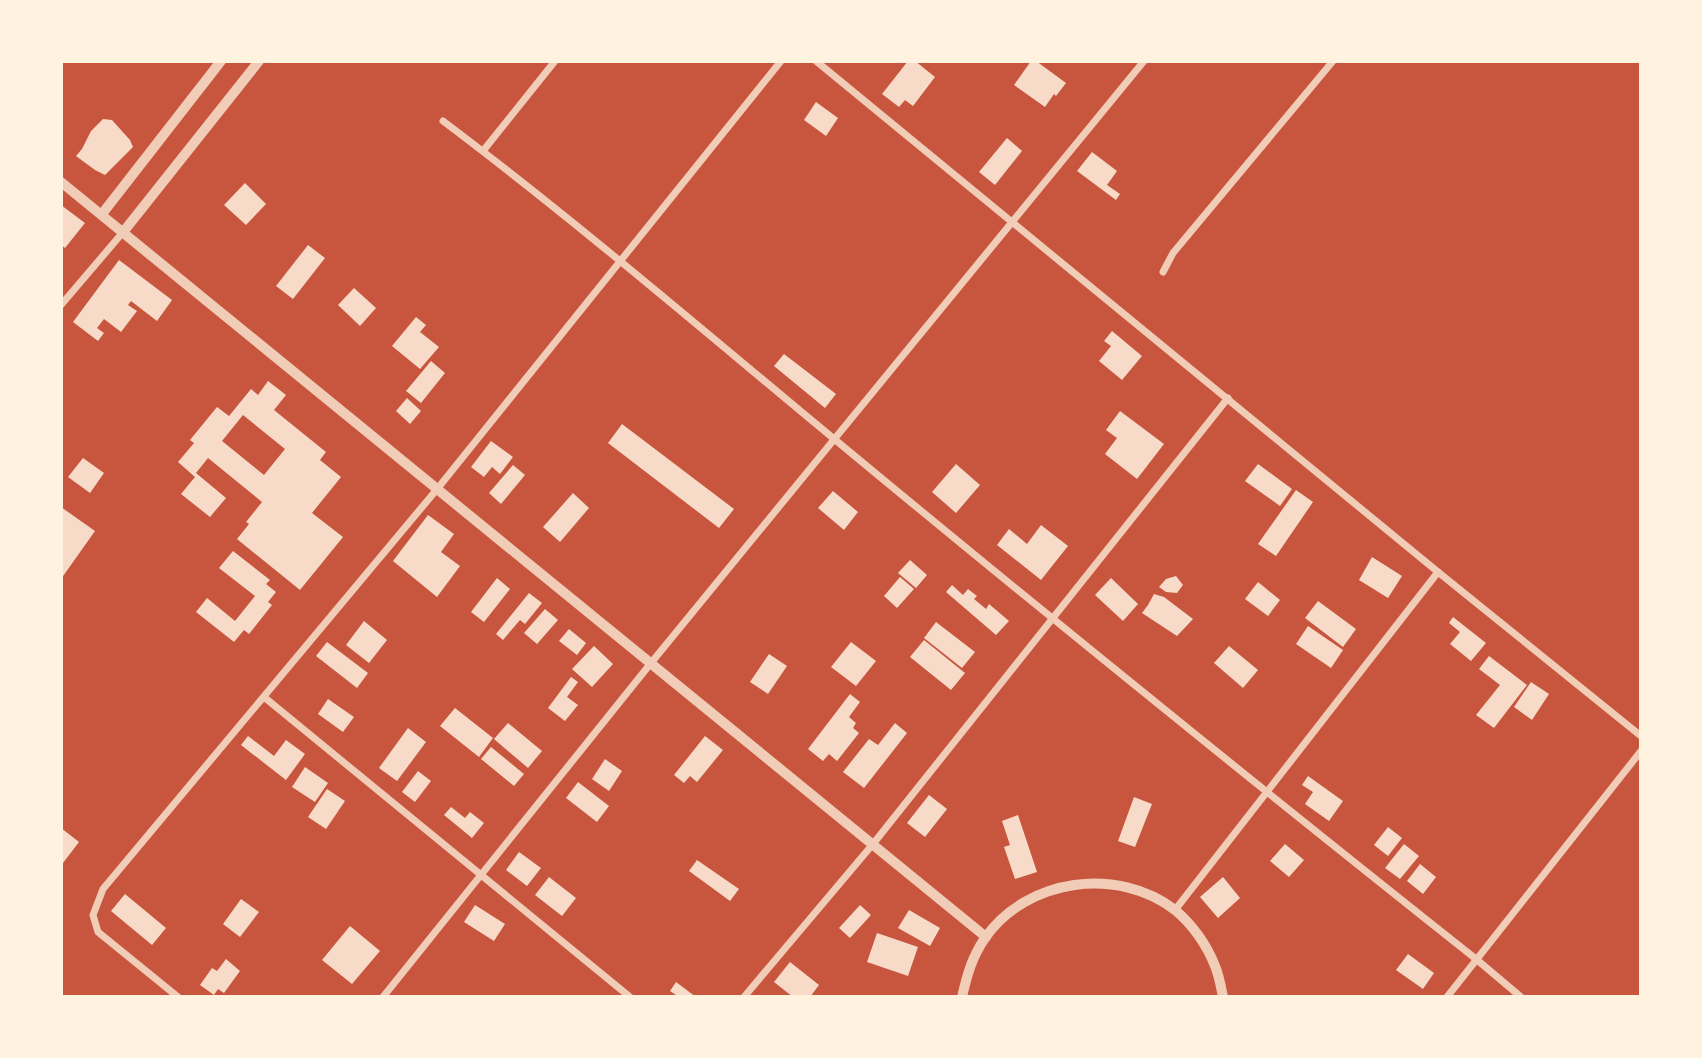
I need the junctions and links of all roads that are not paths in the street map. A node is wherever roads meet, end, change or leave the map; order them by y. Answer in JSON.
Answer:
{"nodes":[{"id":1,"x":221,"y":61,"type":"edge"},
{"id":2,"x":259,"y":61,"type":"edge"},
{"id":3,"x":555,"y":61,"type":"edge"},
{"id":4,"x":780,"y":61,"type":"edge"},
{"id":5,"x":816,"y":61,"type":"edge"},
{"id":6,"x":1144,"y":61,"type":"edge"},
{"id":7,"x":1333,"y":61,"type":"edge"},
{"id":8,"x":443,"y":121,"type":"dead end"},
{"id":9,"x":482,"y":151,"type":"junction"},
{"id":10,"x":61,"y":182,"type":"edge"},
{"id":11,"x":102,"y":214,"type":"junction"},
{"id":12,"x":1011,"y":222,"type":"junction"},
{"id":13,"x":124,"y":231,"type":"junction"},
{"id":14,"x":619,"y":260,"type":"junction"},
{"id":15,"x":1163,"y":272,"type":"dead end"},
{"id":16,"x":61,"y":305,"type":"edge"},
{"id":17,"x":1228,"y":398,"type":"junction"},
{"id":18,"x":835,"y":440,"type":"junction"},
{"id":19,"x":438,"y":488,"type":"junction"},
{"id":20,"x":1438,"y":572,"type":"junction"},
{"id":21,"x":1052,"y":618,"type":"junction"},
{"id":22,"x":651,"y":663,"type":"junction"},
{"id":23,"x":264,"y":697,"type":"junction"},
{"id":24,"x":1641,"y":736,"type":"edge"},
{"id":25,"x":1641,"y":751,"type":"edge"},
{"id":26,"x":1266,"y":792,"type":"junction"},
{"id":27,"x":873,"y":844,"type":"junction"},
{"id":28,"x":481,"y":875,"type":"junction"},
{"id":29,"x":1175,"y":910,"type":"junction"},
{"id":30,"x":986,"y":937,"type":"junction"},
{"id":31,"x":1476,"y":959,"type":"junction"},
{"id":32,"x":178,"y":997,"type":"edge"},
{"id":33,"x":383,"y":997,"type":"edge"},
{"id":34,"x":630,"y":997,"type":"edge"},
{"id":35,"x":744,"y":997,"type":"edge"},
{"id":36,"x":962,"y":997,"type":"edge"},
{"id":37,"x":1223,"y":997,"type":"edge"},
{"id":38,"x":1447,"y":997,"type":"edge"},
{"id":39,"x":1521,"y":997,"type":"edge"}],
"edges":[{"from":1,"to":11,"type":"street"},
{"from":2,"to":13,"type":"street"},
{"from":3,"to":9,"type":"street"},
{"from":4,"to":14,"type":"street"},
{"from":5,"to":12,"type":"street"},
{"from":6,"to":12,"type":"street"},
{"from":7,"to":15,"type":"street"},
{"from":8,"to":9,"type":"street"},
{"from":9,"to":14,"type":"street"},
{"from":10,"to":11,"type":"street"},
{"from":11,"to":13,"type":"street"},
{"from":12,"to":17,"type":"street"},
{"from":12,"to":18,"type":"street"},
{"from":13,"to":16,"type":"street"},
{"from":13,"to":19,"type":"street"},
{"from":14,"to":18,"type":"street"},
{"from":14,"to":19,"type":"street"},
{"from":17,"to":20,"type":"street"},
{"from":17,"to":21,"type":"street"},
{"from":18,"to":21,"type":"street"},
{"from":18,"to":22,"type":"street"},
{"from":19,"to":22,"type":"street"},
{"from":19,"to":23,"type":"street"},
{"from":20,"to":24,"type":"street"},
{"from":20,"to":26,"type":"street"},
{"from":21,"to":26,"type":"street"},
{"from":21,"to":27,"type":"street"},
{"from":22,"to":27,"type":"street"},
{"from":22,"to":28,"type":"street"},
{"from":23,"to":28,"type":"street"},
{"from":23,"to":32,"type":"street"},
{"from":25,"to":31,"type":"street"},
{"from":26,"to":29,"type":"street"},
{"from":26,"to":31,"type":"street"},
{"from":27,"to":30,"type":"street"},
{"from":27,"to":35,"type":"street"},
{"from":28,"to":33,"type":"street"},
{"from":28,"to":34,"type":"street"},
{"from":29,"to":30,"type":"street"},
{"from":29,"to":37,"type":"street"},
{"from":30,"to":36,"type":"street"},
{"from":31,"to":38,"type":"street"},
{"from":31,"to":39,"type":"street"}]}
